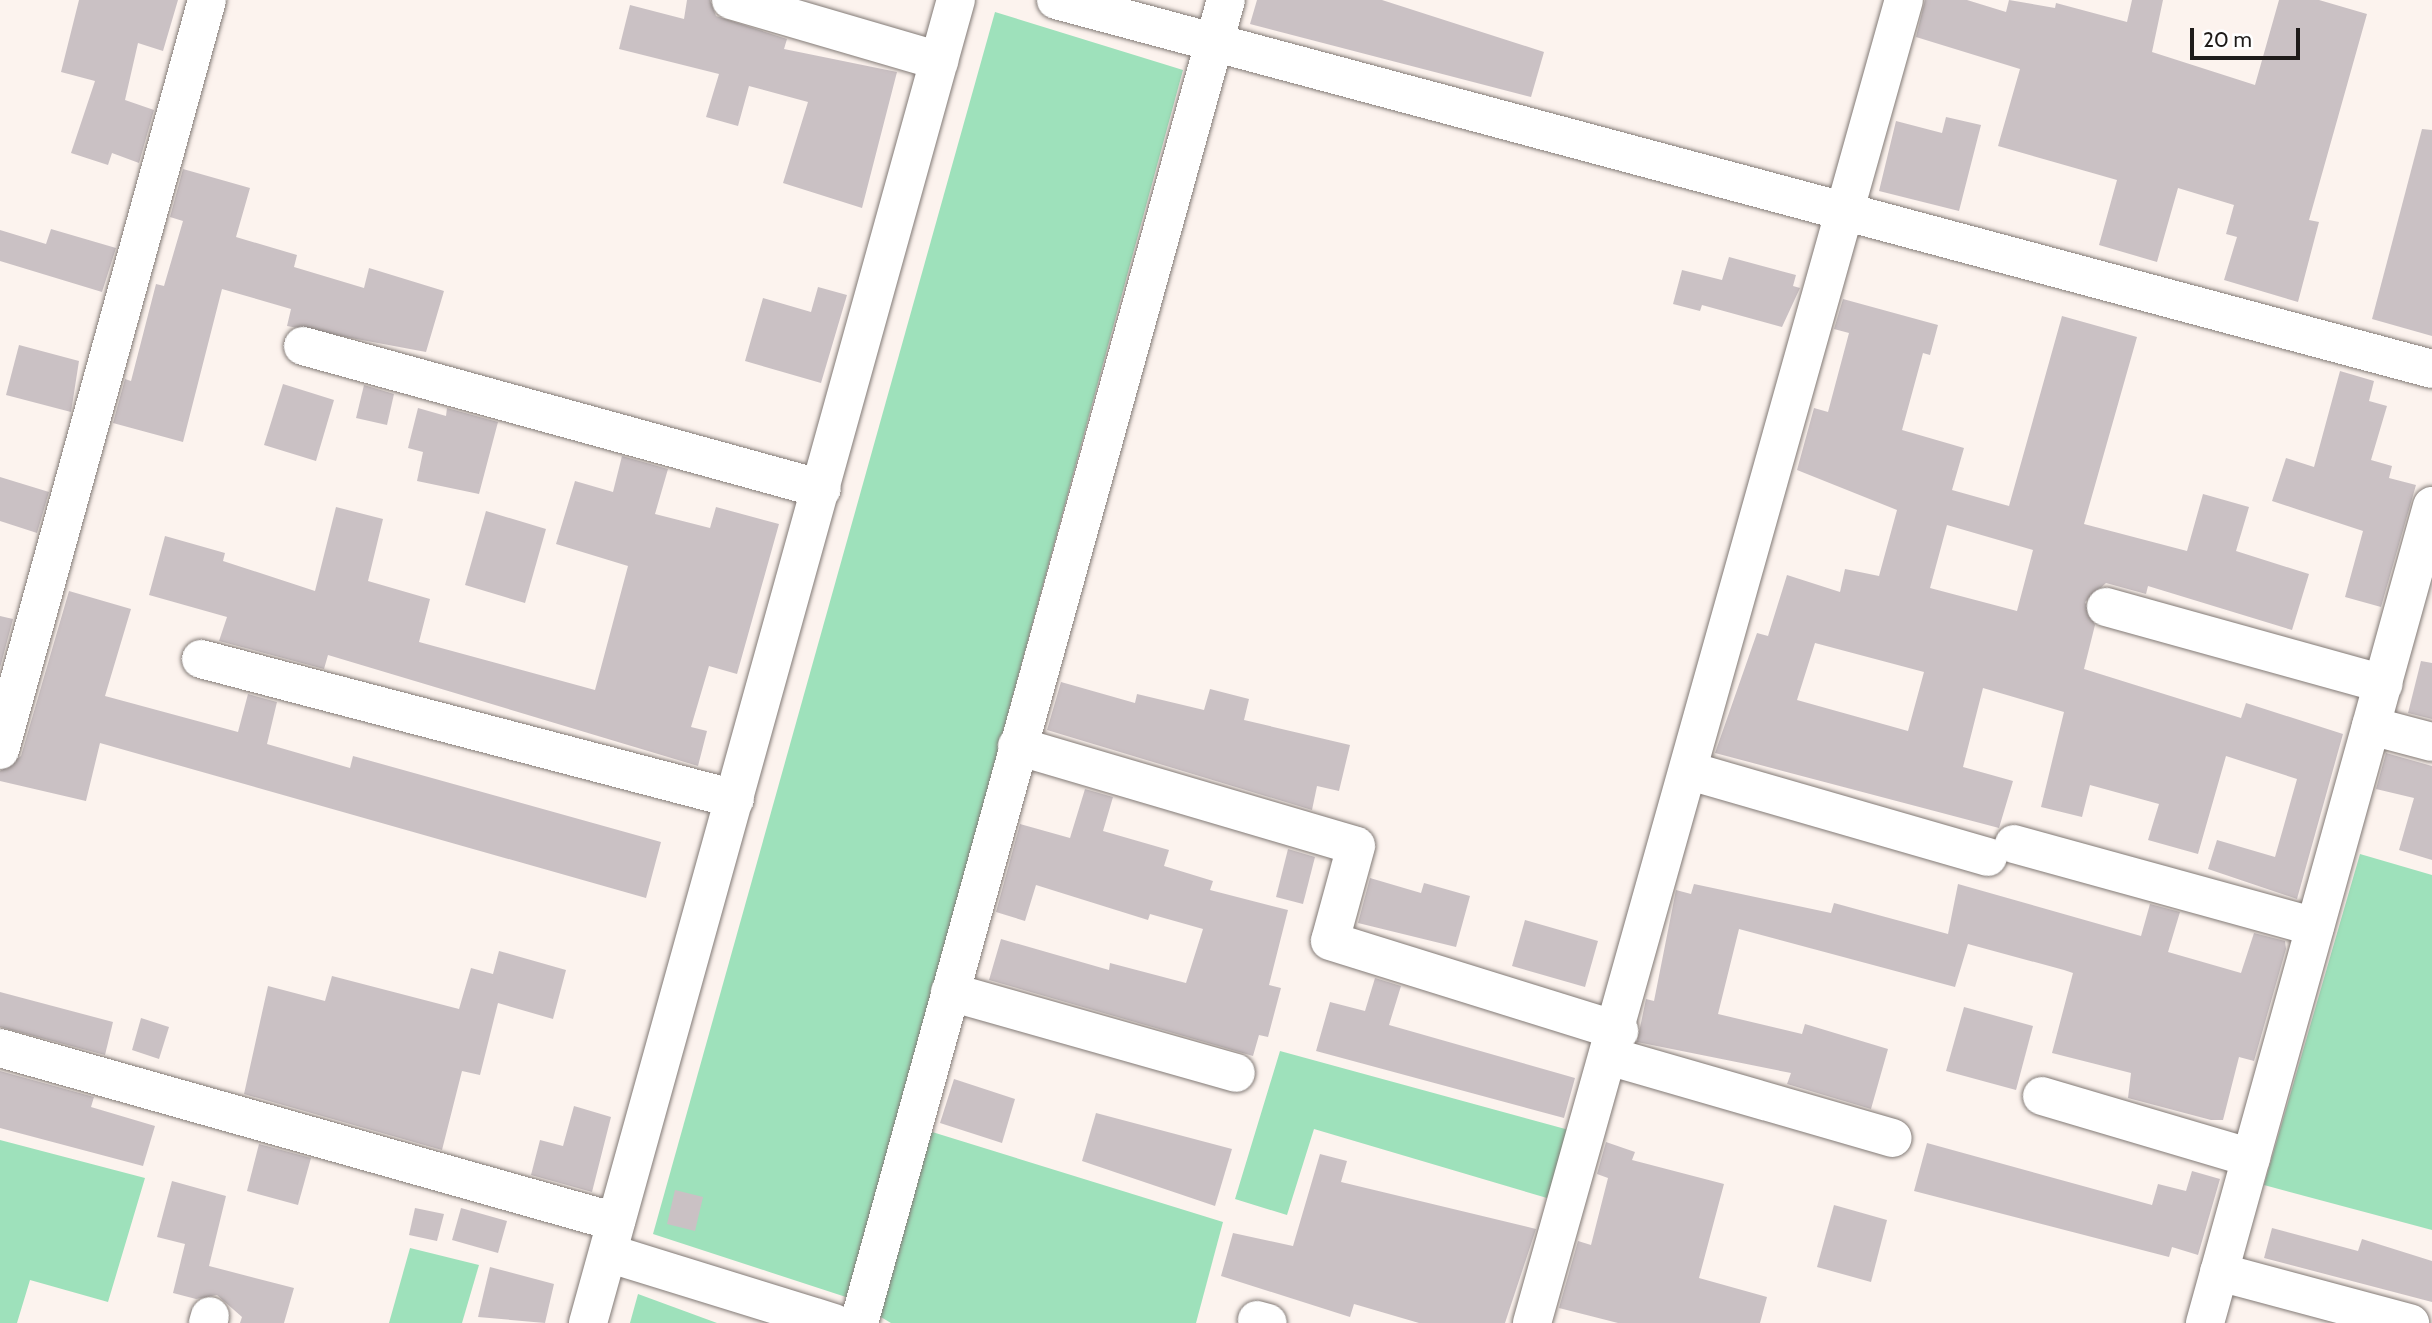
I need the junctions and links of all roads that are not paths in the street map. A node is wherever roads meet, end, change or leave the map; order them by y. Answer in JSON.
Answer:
{"nodes":[{"id":1,"x":206,"y":0,"type":"edge"},
{"id":2,"x":731,"y":0,"type":"edge"},
{"id":3,"x":956,"y":0,"type":"edge"},
{"id":4,"x":1056,"y":0,"type":"edge"},
{"id":5,"x":1226,"y":0,"type":"edge"},
{"id":6,"x":1904,"y":0,"type":"edge"},
{"id":7,"x":1213,"y":44,"type":"junction"},
{"id":8,"x":939,"y":61,"type":"junction"},
{"id":9,"x":1843,"y":214,"type":"junction"},
{"id":10,"x":303,"y":346,"type":"dead end"},
{"id":11,"x":2432,"y":369,"type":"edge"},
{"id":12,"x":822,"y":489,"type":"junction"},
{"id":13,"x":2432,"y":506,"type":"edge"},
{"id":14,"x":2106,"y":607,"type":"dead end"},
{"id":15,"x":201,"y":659,"type":"dead end"},
{"id":16,"x":2383,"y":684,"type":"junction"},
{"id":17,"x":2371,"y":726,"type":"junction"},
{"id":18,"x":2432,"y":742,"type":"edge"},
{"id":19,"x":1017,"y":746,"type":"junction"},
{"id":20,"x":0,"y":750,"type":"edge"},
{"id":21,"x":1690,"y":771,"type":"junction"},
{"id":22,"x":735,"y":799,"type":"junction"},
{"id":23,"x":2315,"y":927,"type":"junction"},
{"id":24,"x":950,"y":992,"type":"junction"},
{"id":25,"x":1615,"y":1044,"type":"junction"},
{"id":26,"x":0,"y":1048,"type":"edge"},
{"id":27,"x":1236,"y":1073,"type":"dead end"},
{"id":28,"x":2042,"y":1096,"type":"dead end"},
{"id":29,"x":1893,"y":1138,"type":"dead end"},
{"id":30,"x":2250,"y":1158,"type":"junction"},
{"id":31,"x":612,"y":1237,"type":"junction"},
{"id":32,"x":2219,"y":1272,"type":"junction"},
{"id":33,"x":1539,"y":1321,"type":"edge"},
{"id":34,"x":588,"y":1323,"type":"edge"},
{"id":35,"x":834,"y":1323,"type":"edge"},
{"id":36,"x":859,"y":1323,"type":"edge"},
{"id":37,"x":2205,"y":1323,"type":"edge"},
{"id":38,"x":2410,"y":1323,"type":"edge"}],
"edges":[{"from":1,"to":20,"type":"street"},
{"from":2,"to":8,"type":"street"},
{"from":3,"to":8,"type":"street"},
{"from":4,"to":7,"type":"street"},
{"from":5,"to":7,"type":"street"},
{"from":6,"to":9,"type":"street"},
{"from":7,"to":9,"type":"street"},
{"from":7,"to":19,"type":"street"},
{"from":8,"to":12,"type":"street"},
{"from":9,"to":11,"type":"street"},
{"from":9,"to":21,"type":"street"},
{"from":10,"to":12,"type":"street"},
{"from":12,"to":22,"type":"street"},
{"from":13,"to":16,"type":"street"},
{"from":14,"to":16,"type":"street"},
{"from":15,"to":22,"type":"street"},
{"from":16,"to":17,"type":"street"},
{"from":17,"to":18,"type":"street"},
{"from":17,"to":23,"type":"street"},
{"from":19,"to":24,"type":"street"},
{"from":19,"to":25,"type":"street"},
{"from":21,"to":23,"type":"street"},
{"from":21,"to":25,"type":"street"},
{"from":22,"to":31,"type":"street"},
{"from":23,"to":30,"type":"street"},
{"from":24,"to":27,"type":"street"},
{"from":24,"to":36,"type":"street"},
{"from":25,"to":29,"type":"street"},
{"from":25,"to":33,"type":"street"},
{"from":26,"to":31,"type":"street"},
{"from":28,"to":30,"type":"street"},
{"from":30,"to":32,"type":"street"},
{"from":31,"to":34,"type":"street"},
{"from":31,"to":35,"type":"street"},
{"from":32,"to":37,"type":"street"},
{"from":32,"to":38,"type":"street"}]}
